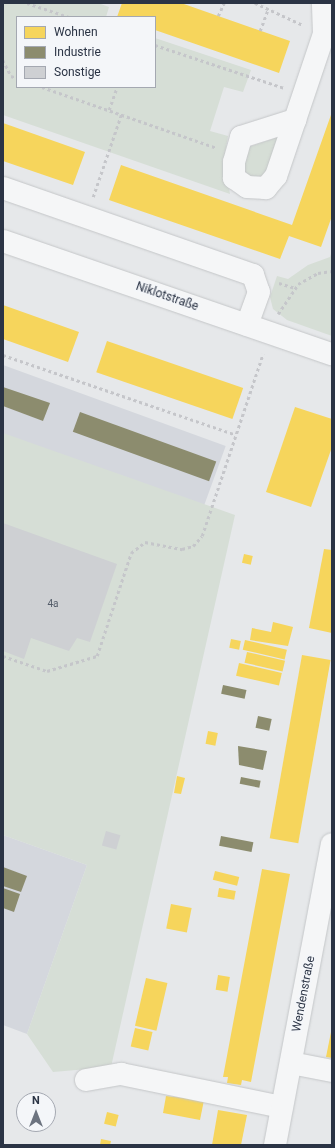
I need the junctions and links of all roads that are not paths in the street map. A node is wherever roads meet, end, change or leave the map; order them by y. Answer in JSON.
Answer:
{"nodes":[{"id":1,"x":323,"y":3,"type":"edge"},
{"id":2,"x":295,"y":120,"type":"junction"},
{"id":3,"x":3,"y":188,"type":"edge"},
{"id":4,"x":3,"y":241,"type":"edge"},
{"id":5,"x":248,"y":325,"type":"junction"},
{"id":6,"x":332,"y":354,"type":"edge"},
{"id":7,"x":332,"y":844,"type":"edge"},
{"id":8,"x":291,"y":1063,"type":"junction"},
{"id":9,"x":332,"y":1071,"type":"edge"},
{"id":10,"x":86,"y":1080,"type":"dead end"},
{"id":11,"x":282,"y":1107,"type":"junction"},
{"id":12,"x":275,"y":1145,"type":"edge"}],
"edges":[{"from":1,"to":2,"type":"street"},
{"from":2,"to":2,"type":"street"},
{"from":3,"to":5,"type":"street"},
{"from":4,"to":5,"type":"street","name":"Niklotstraße"},
{"from":5,"to":6,"type":"street","name":"Niklotstraße"},
{"from":7,"to":8,"type":"street","name":"Wendenstraße"},
{"from":8,"to":9,"type":"street"},
{"from":8,"to":11,"type":"street","name":"Wendenstraße"},
{"from":10,"to":11,"type":"street"},
{"from":11,"to":12,"type":"street","name":"Wendenstraße"}]}
